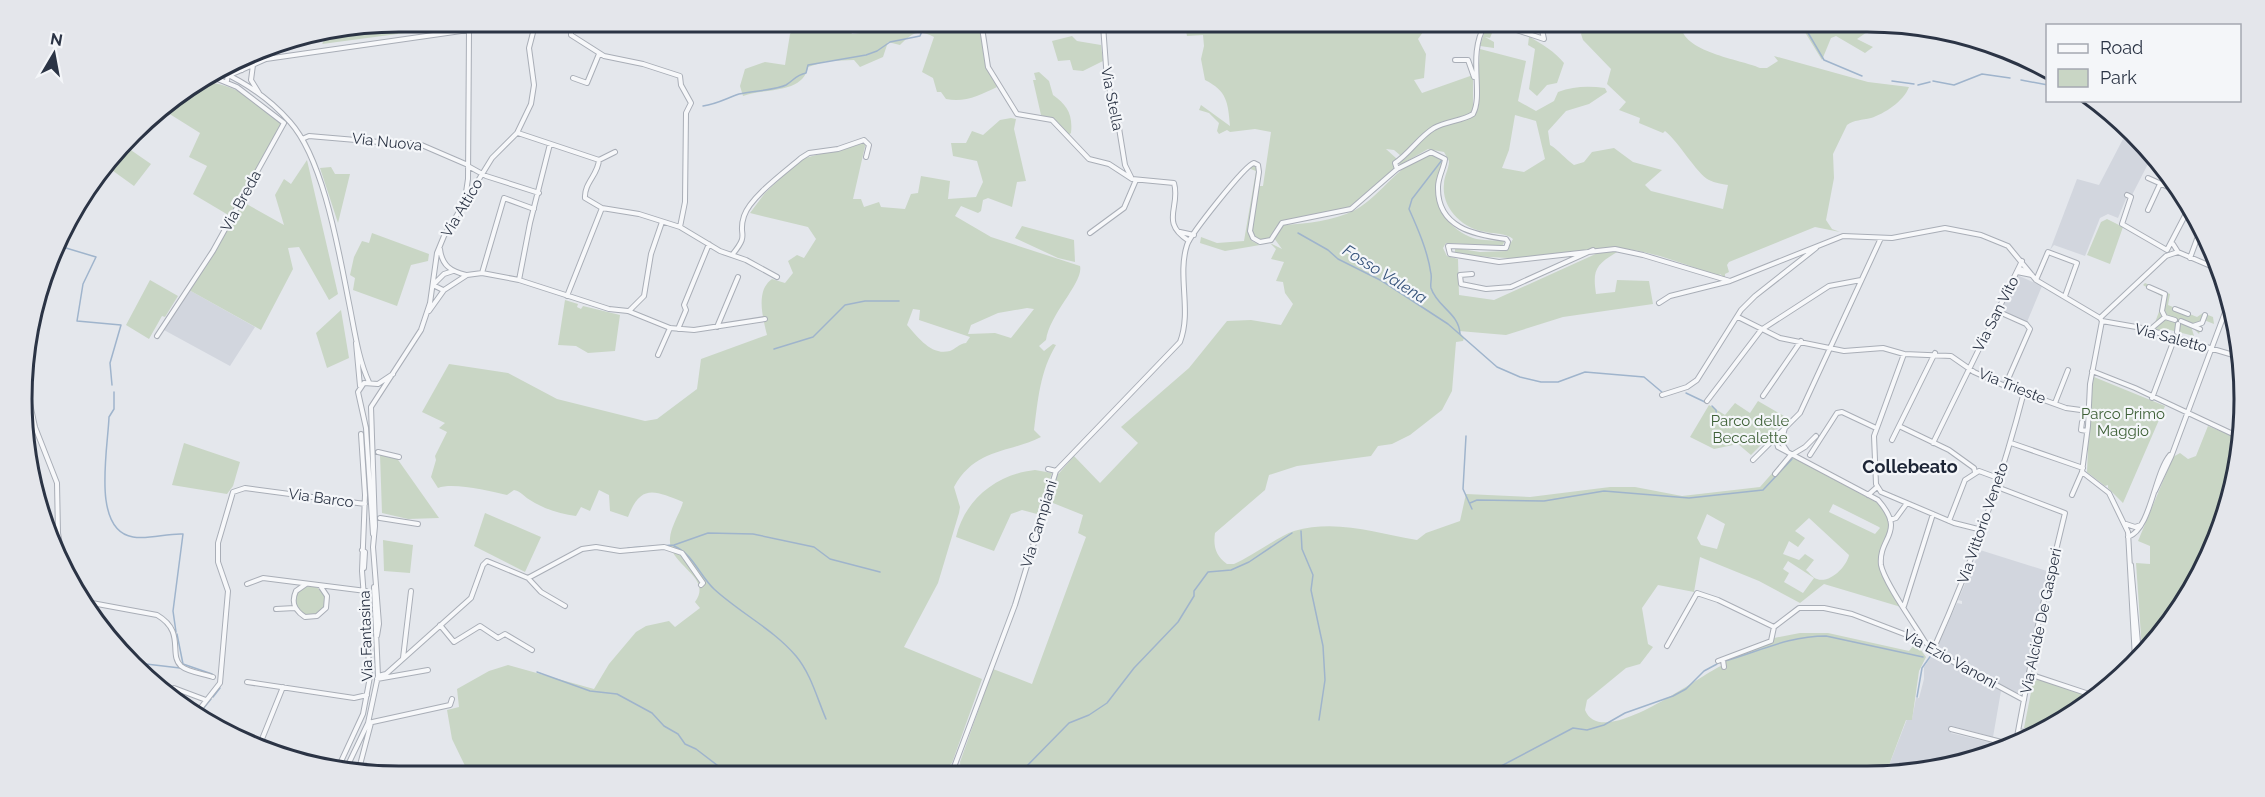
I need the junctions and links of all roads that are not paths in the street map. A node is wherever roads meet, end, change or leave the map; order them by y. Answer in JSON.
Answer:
{"nodes":[{"id":1,"x":455,"y":32,"type":"edge"},
{"id":2,"x":469,"y":32,"type":"edge"},
{"id":3,"x":533,"y":32,"type":"edge"},
{"id":4,"x":572,"y":32,"type":"edge"},
{"id":5,"x":983,"y":32,"type":"edge"},
{"id":6,"x":1103,"y":32,"type":"edge"},
{"id":7,"x":1481,"y":32,"type":"edge"},
{"id":8,"x":1519,"y":32,"type":"edge"},
{"id":9,"x":1542,"y":32,"type":"edge"},
{"id":10,"x":599,"y":54,"type":"junction"},
{"id":11,"x":262,"y":58,"type":"edge"},
{"id":12,"x":266,"y":59,"type":"junction"},
{"id":13,"x":1455,"y":60,"type":"dead end"},
{"id":14,"x":251,"y":62,"type":"edge"},
{"id":15,"x":253,"y":65,"type":"junction"},
{"id":16,"x":237,"y":69,"type":"edge"},
{"id":17,"x":245,"y":69,"type":"junction"},
{"id":18,"x":230,"y":75,"type":"junction"},
{"id":19,"x":1475,"y":77,"type":"junction"},
{"id":20,"x":573,"y":78,"type":"dead end"},
{"id":21,"x":219,"y":79,"type":"edge"},
{"id":22,"x":227,"y":81,"type":"junction"},
{"id":23,"x":261,"y":96,"type":"junction"},
{"id":24,"x":517,"y":133,"type":"junction"},
{"id":25,"x":302,"y":139,"type":"junction"},
{"id":26,"x":550,"y":144,"type":"junction"},
{"id":27,"x":615,"y":152,"type":"dead end"},
{"id":28,"x":866,"y":157,"type":"dead end"},
{"id":29,"x":599,"y":160,"type":"junction"},
{"id":30,"x":468,"y":166,"type":"junction"},
{"id":31,"x":1398,"y":169,"type":"junction"},
{"id":32,"x":483,"y":174,"type":"junction"},
{"id":33,"x":2148,"y":178,"type":"dead end"},
{"id":34,"x":1133,"y":179,"type":"junction"},
{"id":35,"x":468,"y":182,"type":"junction"},
{"id":36,"x":2160,"y":184,"type":"junction"},
{"id":37,"x":475,"y":186,"type":"junction"},
{"id":38,"x":2166,"y":186,"type":"edge"},
{"id":39,"x":539,"y":193,"type":"junction"},
{"id":40,"x":2127,"y":195,"type":"dead end"},
{"id":41,"x":464,"y":202,"type":"junction"},
{"id":42,"x":534,"y":208,"type":"junction"},
{"id":43,"x":602,"y":208,"type":"junction"},
{"id":44,"x":2148,"y":210,"type":"dead end"},
{"id":45,"x":2185,"y":217,"type":"edge"},
{"id":46,"x":662,"y":222,"type":"junction"},
{"id":47,"x":681,"y":227,"type":"junction"},
{"id":48,"x":1179,"y":231,"type":"junction"},
{"id":49,"x":1090,"y":233,"type":"dead end"},
{"id":50,"x":1195,"y":236,"type":"junction"},
{"id":51,"x":1872,"y":237,"type":"junction"},
{"id":52,"x":1881,"y":238,"type":"junction"},
{"id":53,"x":2197,"y":239,"type":"dead end"},
{"id":54,"x":1189,"y":241,"type":"junction"},
{"id":55,"x":709,"y":244,"type":"junction"},
{"id":56,"x":440,"y":245,"type":"junction"},
{"id":57,"x":1878,"y":246,"type":"junction"},
{"id":58,"x":1817,"y":247,"type":"junction"},
{"id":59,"x":2171,"y":248,"type":"junction"},
{"id":60,"x":1594,"y":249,"type":"junction"},
{"id":61,"x":732,"y":255,"type":"junction"},
{"id":62,"x":2190,"y":258,"type":"junction"},
{"id":63,"x":2022,"y":261,"type":"junction"},
{"id":64,"x":2209,"y":265,"type":"edge"},
{"id":65,"x":2018,"y":270,"type":"junction"},
{"id":66,"x":453,"y":271,"type":"junction"},
{"id":67,"x":482,"y":273,"type":"junction"},
{"id":68,"x":1472,"y":274,"type":"dead end"},
{"id":69,"x":467,"y":275,"type":"junction"},
{"id":70,"x":2032,"y":275,"type":"junction"},
{"id":71,"x":738,"y":277,"type":"dead end"},
{"id":72,"x":777,"y":277,"type":"dead end"},
{"id":73,"x":519,"y":280,"type":"junction"},
{"id":74,"x":1861,"y":280,"type":"junction"},
{"id":75,"x":2036,"y":280,"type":"junction"},
{"id":76,"x":1730,"y":281,"type":"junction"},
{"id":77,"x":433,"y":285,"type":"junction"},
{"id":78,"x":2149,"y":287,"type":"dead end"},
{"id":79,"x":444,"y":290,"type":"junction"},
{"id":80,"x":2066,"y":293,"type":"junction"},
{"id":81,"x":567,"y":296,"type":"junction"},
{"id":82,"x":1659,"y":303,"type":"dead end"},
{"id":83,"x":2175,"y":309,"type":"dead end"},
{"id":84,"x":1997,"y":310,"type":"junction"},
{"id":85,"x":628,"y":311,"type":"junction"},
{"id":86,"x":2181,"y":311,"type":"junction"},
{"id":87,"x":2188,"y":314,"type":"dead end"},
{"id":88,"x":2205,"y":315,"type":"dead end"},
{"id":89,"x":2224,"y":316,"type":"edge"},
{"id":90,"x":426,"y":317,"type":"junction"},
{"id":91,"x":1738,"y":317,"type":"junction"},
{"id":92,"x":2165,"y":317,"type":"junction"},
{"id":93,"x":765,"y":319,"type":"dead end"},
{"id":94,"x":2101,"y":320,"type":"junction"},
{"id":95,"x":2178,"y":321,"type":"junction"},
{"id":96,"x":2193,"y":326,"type":"junction"},
{"id":97,"x":717,"y":327,"type":"junction"},
{"id":98,"x":670,"y":328,"type":"junction"},
{"id":99,"x":2152,"y":328,"type":"dead end"},
{"id":100,"x":678,"y":329,"type":"junction"},
{"id":101,"x":2200,"y":329,"type":"dead end"},
{"id":102,"x":1761,"y":330,"type":"junction"},
{"id":103,"x":2176,"y":332,"type":"dead end"},
{"id":104,"x":157,"y":336,"type":"dead end"},
{"id":105,"x":2175,"y":337,"type":"junction"},
{"id":106,"x":356,"y":339,"type":"junction"},
{"id":107,"x":1802,"y":341,"type":"junction"},
{"id":108,"x":1831,"y":348,"type":"junction"},
{"id":109,"x":2212,"y":348,"type":"junction"},
{"id":110,"x":1935,"y":353,"type":"junction"},
{"id":111,"x":1906,"y":354,"type":"junction"},
{"id":112,"x":2230,"y":354,"type":"edge"},
{"id":113,"x":658,"y":355,"type":"dead end"},
{"id":114,"x":1969,"y":367,"type":"junction"},
{"id":115,"x":2068,"y":370,"type":"dead end"},
{"id":116,"x":2092,"y":371,"type":"junction"},
{"id":117,"x":393,"y":374,"type":"junction"},
{"id":118,"x":371,"y":383,"type":"junction"},
{"id":119,"x":2005,"y":386,"type":"junction"},
{"id":120,"x":359,"y":387,"type":"junction"},
{"id":121,"x":2024,"y":392,"type":"junction"},
{"id":122,"x":378,"y":395,"type":"junction"},
{"id":123,"x":1662,"y":395,"type":"dead end"},
{"id":124,"x":1763,"y":396,"type":"dead end"},
{"id":125,"x":2152,"y":398,"type":"junction"},
{"id":126,"x":361,"y":401,"type":"junction"},
{"id":127,"x":1707,"y":401,"type":"dead end"},
{"id":128,"x":373,"y":402,"type":"junction"},
{"id":129,"x":2055,"y":403,"type":"junction"},
{"id":130,"x":2088,"y":411,"type":"junction"},
{"id":131,"x":2186,"y":413,"type":"junction"},
{"id":132,"x":32,"y":416,"type":"edge"},
{"id":133,"x":2082,"y":422,"type":"dead end"},
{"id":134,"x":1899,"y":426,"type":"junction"},
{"id":135,"x":1786,"y":427,"type":"junction"},
{"id":136,"x":1876,"y":428,"type":"junction"},
{"id":137,"x":2088,"y":431,"type":"junction"},
{"id":138,"x":2232,"y":433,"type":"edge"},
{"id":139,"x":362,"y":434,"type":"dead end"},
{"id":140,"x":1816,"y":436,"type":"dead end"},
{"id":141,"x":1774,"y":439,"type":"junction"},
{"id":142,"x":1892,"y":440,"type":"dead end"},
{"id":143,"x":1781,"y":442,"type":"junction"},
{"id":144,"x":1933,"y":442,"type":"junction"},
{"id":145,"x":2011,"y":443,"type":"junction"},
{"id":146,"x":1778,"y":447,"type":"junction"},
{"id":147,"x":1764,"y":448,"type":"junction"},
{"id":148,"x":378,"y":452,"type":"dead end"},
{"id":149,"x":1790,"y":453,"type":"junction"},
{"id":150,"x":1810,"y":455,"type":"dead end"},
{"id":151,"x":399,"y":457,"type":"dead end"},
{"id":152,"x":1753,"y":460,"type":"dead end"},
{"id":153,"x":1048,"y":469,"type":"dead end"},
{"id":154,"x":2082,"y":470,"type":"junction"},
{"id":155,"x":1056,"y":471,"type":"junction"},
{"id":156,"x":1975,"y":472,"type":"junction"},
{"id":157,"x":1775,"y":474,"type":"dead end"},
{"id":158,"x":1998,"y":478,"type":"junction"},
{"id":159,"x":1877,"y":486,"type":"junction"},
{"id":160,"x":1997,"y":486,"type":"junction"},
{"id":161,"x":1868,"y":495,"type":"junction"},
{"id":162,"x":2072,"y":495,"type":"dead end"},
{"id":163,"x":1907,"y":503,"type":"junction"},
{"id":164,"x":365,"y":504,"type":"junction"},
{"id":165,"x":1933,"y":514,"type":"junction"},
{"id":166,"x":380,"y":518,"type":"dead end"},
{"id":167,"x":1890,"y":520,"type":"junction"},
{"id":168,"x":1949,"y":521,"type":"junction"},
{"id":169,"x":418,"y":524,"type":"dead end"},
{"id":170,"x":2126,"y":524,"type":"junction"},
{"id":171,"x":2141,"y":524,"type":"junction"},
{"id":172,"x":1982,"y":530,"type":"junction"},
{"id":173,"x":373,"y":534,"type":"junction"},
{"id":174,"x":2128,"y":534,"type":"junction"},
{"id":175,"x":59,"y":539,"type":"edge"},
{"id":176,"x":373,"y":547,"type":"junction"},
{"id":177,"x":362,"y":550,"type":"junction"},
{"id":178,"x":374,"y":555,"type":"junction"},
{"id":179,"x":366,"y":558,"type":"junction"},
{"id":180,"x":2130,"y":564,"type":"junction"},
{"id":181,"x":362,"y":571,"type":"junction"},
{"id":182,"x":528,"y":578,"type":"junction"},
{"id":183,"x":247,"y":584,"type":"dead end"},
{"id":184,"x":307,"y":584,"type":"junction"},
{"id":185,"x":702,"y":584,"type":"dead end"},
{"id":186,"x":319,"y":586,"type":"junction"},
{"id":187,"x":366,"y":591,"type":"junction"},
{"id":188,"x":411,"y":591,"type":"dead end"},
{"id":189,"x":1803,"y":602,"type":"dead end"},
{"id":190,"x":94,"y":603,"type":"edge"},
{"id":191,"x":564,"y":606,"type":"dead end"},
{"id":192,"x":1904,"y":606,"type":"junction"},
{"id":193,"x":1801,"y":607,"type":"junction"},
{"id":194,"x":295,"y":608,"type":"junction"},
{"id":195,"x":276,"y":609,"type":"dead end"},
{"id":196,"x":440,"y":625,"type":"junction"},
{"id":197,"x":1774,"y":627,"type":"junction"},
{"id":198,"x":1925,"y":642,"type":"junction"},
{"id":199,"x":2138,"y":644,"type":"edge"},
{"id":200,"x":1666,"y":646,"type":"dead end"},
{"id":201,"x":2134,"y":648,"type":"edge"},
{"id":202,"x":532,"y":650,"type":"dead end"},
{"id":203,"x":1933,"y":650,"type":"junction"},
{"id":204,"x":404,"y":658,"type":"junction"},
{"id":205,"x":1724,"y":667,"type":"dead end"},
{"id":206,"x":428,"y":670,"type":"dead end"},
{"id":207,"x":2029,"y":674,"type":"junction"},
{"id":208,"x":213,"y":677,"type":"dead end"},
{"id":209,"x":378,"y":678,"type":"junction"},
{"id":210,"x":247,"y":682,"type":"dead end"},
{"id":211,"x":283,"y":687,"type":"junction"},
{"id":212,"x":174,"y":689,"type":"edge"},
{"id":213,"x":2086,"y":693,"type":"edge"},
{"id":214,"x":367,"y":695,"type":"junction"},
{"id":215,"x":354,"y":698,"type":"junction"},
{"id":216,"x":452,"y":699,"type":"dead end"},
{"id":217,"x":206,"y":700,"type":"junction"},
{"id":218,"x":2024,"y":700,"type":"junction"},
{"id":219,"x":365,"y":705,"type":"junction"},
{"id":220,"x":201,"y":707,"type":"edge"},
{"id":221,"x":370,"y":723,"type":"junction"},
{"id":222,"x":1951,"y":729,"type":"dead end"},
{"id":223,"x":2018,"y":730,"type":"junction"},
{"id":224,"x":2023,"y":731,"type":"edge"},
{"id":225,"x":2017,"y":733,"type":"edge"},
{"id":226,"x":262,"y":739,"type":"edge"},
{"id":227,"x":1998,"y":741,"type":"edge"},
{"id":228,"x":341,"y":760,"type":"edge"},
{"id":229,"x":350,"y":762,"type":"edge"},
{"id":230,"x":360,"y":763,"type":"edge"},
{"id":231,"x":954,"y":766,"type":"edge"}],
"edges":[{"from":1,"to":12,"type":"street"},
{"from":2,"to":30,"type":"street"},
{"from":3,"to":24,"type":"street","name":"Via Attico"},
{"from":4,"to":10,"type":"street"},
{"from":5,"to":34,"type":"street"},
{"from":6,"to":34,"type":"street","name":"Via Stella"},
{"from":7,"to":19,"type":"street"},
{"from":8,"to":9,"type":"street"},
{"from":10,"to":20,"type":"street"},
{"from":10,"to":47,"type":"street"},
{"from":11,"to":12,"type":"street"},
{"from":12,"to":15,"type":"street"},
{"from":13,"to":19,"type":"street"},
{"from":14,"to":17,"type":"street"},
{"from":15,"to":17,"type":"street"},
{"from":15,"to":23,"type":"street"},
{"from":16,"to":17,"type":"street"},
{"from":17,"to":18,"type":"street"},
{"from":18,"to":22,"type":"street"},
{"from":18,"to":23,"type":"street"},
{"from":19,"to":31,"type":"street"},
{"from":21,"to":22,"type":"street","name":"Via Breda"},
{"from":22,"to":104,"type":"street","name":"Via Breda"},
{"from":23,"to":25,"type":"street"},
{"from":24,"to":26,"type":"street"},
{"from":24,"to":32,"type":"street","name":"Via Attico"},
{"from":25,"to":30,"type":"street","name":"Via Nuova"},
{"from":25,"to":106,"type":"street"},
{"from":26,"to":29,"type":"street"},
{"from":26,"to":39,"type":"street"},
{"from":27,"to":29,"type":"street"},
{"from":28,"to":61,"type":"street"},
{"from":29,"to":43,"type":"street"},
{"from":30,"to":32,"type":"street","name":"Via Nuova"},
{"from":30,"to":35,"type":"street"},
{"from":31,"to":50,"type":"street"},
{"from":31,"to":60,"type":"street"},
{"from":32,"to":37,"type":"street","name":"Via Attico"},
{"from":32,"to":39,"type":"street","name":"Via Nuova"},
{"from":33,"to":36,"type":"street"},
{"from":34,"to":48,"type":"street"},
{"from":34,"to":49,"type":"street"},
{"from":35,"to":37,"type":"street"},
{"from":35,"to":41,"type":"street"},
{"from":36,"to":38,"type":"street"},
{"from":36,"to":44,"type":"street"},
{"from":37,"to":41,"type":"street","name":"Via Attico"},
{"from":39,"to":42,"type":"street"},
{"from":40,"to":59,"type":"street"},
{"from":41,"to":56,"type":"street","name":"Via Attico"},
{"from":42,"to":67,"type":"street"},
{"from":42,"to":73,"type":"street"},
{"from":43,"to":46,"type":"street"},
{"from":43,"to":81,"type":"street"},
{"from":45,"to":59,"type":"street"},
{"from":46,"to":47,"type":"street"},
{"from":46,"to":85,"type":"street"},
{"from":47,"to":55,"type":"street"},
{"from":48,"to":50,"type":"street"},
{"from":48,"to":54,"type":"street"},
{"from":50,"to":54,"type":"street"},
{"from":51,"to":52,"type":"street"},
{"from":51,"to":57,"type":"street"},
{"from":51,"to":58,"type":"street"},
{"from":52,"to":57,"type":"street"},
{"from":52,"to":63,"type":"street"},
{"from":53,"to":62,"type":"street"},
{"from":54,"to":155,"type":"street","name":"Via Campiani"},
{"from":55,"to":61,"type":"street"},
{"from":55,"to":100,"type":"street"},
{"from":56,"to":66,"type":"street"},
{"from":56,"to":77,"type":"street","name":"Via Attico"},
{"from":57,"to":74,"type":"street"},
{"from":58,"to":76,"type":"street"},
{"from":58,"to":91,"type":"street"},
{"from":59,"to":62,"type":"street"},
{"from":59,"to":94,"type":"street"},
{"from":60,"to":68,"type":"street"},
{"from":60,"to":76,"type":"street"},
{"from":61,"to":72,"type":"street"},
{"from":62,"to":64,"type":"street"},
{"from":63,"to":65,"type":"street","name":"Via San Vito"},
{"from":63,"to":70,"type":"street"},
{"from":65,"to":70,"type":"street"},
{"from":65,"to":84,"type":"street","name":"Via San Vito"},
{"from":66,"to":69,"type":"street"},
{"from":66,"to":77,"type":"street"},
{"from":67,"to":69,"type":"street"},
{"from":67,"to":73,"type":"street"},
{"from":69,"to":79,"type":"street"},
{"from":70,"to":75,"type":"street"},
{"from":71,"to":97,"type":"street"},
{"from":73,"to":81,"type":"street"},
{"from":74,"to":102,"type":"street"},
{"from":74,"to":108,"type":"street"},
{"from":75,"to":80,"type":"street","name":"Via Saletto"},
{"from":75,"to":80,"type":"street"},
{"from":76,"to":82,"type":"street"},
{"from":77,"to":79,"type":"street"},
{"from":77,"to":90,"type":"street","name":"Via Attico"},
{"from":78,"to":92,"type":"street"},
{"from":79,"to":90,"type":"street"},
{"from":80,"to":94,"type":"street","name":"Via Saletto"},
{"from":81,"to":85,"type":"street"},
{"from":83,"to":86,"type":"street"},
{"from":84,"to":114,"type":"street","name":"Via San Vito"},
{"from":84,"to":119,"type":"street"},
{"from":85,"to":98,"type":"street"},
{"from":86,"to":87,"type":"street"},
{"from":86,"to":95,"type":"street"},
{"from":88,"to":96,"type":"street"},
{"from":89,"to":109,"type":"street"},
{"from":90,"to":117,"type":"street","name":"Via Attico"},
{"from":91,"to":102,"type":"street"},
{"from":91,"to":123,"type":"street"},
{"from":92,"to":95,"type":"street"},
{"from":92,"to":99,"type":"street"},
{"from":93,"to":97,"type":"street"},
{"from":94,"to":105,"type":"street","name":"Via Saletto"},
{"from":94,"to":116,"type":"street"},
{"from":95,"to":96,"type":"street"},
{"from":95,"to":103,"type":"street"},
{"from":96,"to":101,"type":"street"},
{"from":97,"to":100,"type":"street"},
{"from":98,"to":100,"type":"street"},
{"from":98,"to":113,"type":"street"},
{"from":102,"to":107,"type":"street"},
{"from":102,"to":127,"type":"street"},
{"from":105,"to":109,"type":"street","name":"Via Saletto"},
{"from":105,"to":125,"type":"street"},
{"from":106,"to":118,"type":"street"},
{"from":106,"to":120,"type":"street"},
{"from":107,"to":108,"type":"street"},
{"from":107,"to":124,"type":"street"},
{"from":108,"to":111,"type":"street"},
{"from":108,"to":135,"type":"street"},
{"from":109,"to":112,"type":"street","name":"Via Saletto"},
{"from":109,"to":131,"type":"street"},
{"from":110,"to":111,"type":"street"},
{"from":110,"to":114,"type":"street","name":"Via Trieste"},
{"from":110,"to":134,"type":"street"},
{"from":111,"to":136,"type":"street"},
{"from":114,"to":119,"type":"street","name":"Via Trieste"},
{"from":114,"to":144,"type":"street","name":"Via San Vito"},
{"from":115,"to":129,"type":"street","name":"Via Trieste"},
{"from":116,"to":125,"type":"street"},
{"from":116,"to":130,"type":"street"},
{"from":117,"to":118,"type":"street","name":"Via Attico"},
{"from":117,"to":122,"type":"street","name":"Via Attico"},
{"from":118,"to":120,"type":"street"},
{"from":118,"to":122,"type":"street"},
{"from":119,"to":121,"type":"street","name":"Via Trieste"},
{"from":120,"to":126,"type":"street"},
{"from":121,"to":129,"type":"street","name":"Via Trieste"},
{"from":121,"to":145,"type":"street","name":"Via Vittorio Veneto"},
{"from":122,"to":128,"type":"street"},
{"from":125,"to":131,"type":"street"},
{"from":126,"to":128,"type":"street"},
{"from":126,"to":173,"type":"street","name":"Via Fantasina"},
{"from":128,"to":173,"type":"street","name":"Via Fantasina"},
{"from":129,"to":130,"type":"street","name":"Via Trieste"},
{"from":130,"to":137,"type":"street"},
{"from":131,"to":138,"type":"street"},
{"from":131,"to":171,"type":"street"},
{"from":132,"to":175,"type":"street"},
{"from":133,"to":137,"type":"street"},
{"from":134,"to":142,"type":"street"},
{"from":134,"to":144,"type":"street"},
{"from":135,"to":141,"type":"street"},
{"from":135,"to":143,"type":"street"},
{"from":136,"to":150,"type":"street"},
{"from":136,"to":159,"type":"street"},
{"from":137,"to":154,"type":"street"},
{"from":139,"to":164,"type":"street"},
{"from":140,"to":149,"type":"street"},
{"from":141,"to":143,"type":"street"},
{"from":141,"to":146,"type":"street"},
{"from":141,"to":147,"type":"street"},
{"from":143,"to":149,"type":"street"},
{"from":144,"to":156,"type":"street"},
{"from":145,"to":154,"type":"street"},
{"from":145,"to":158,"type":"street","name":"Via Vittorio Veneto"},
{"from":146,"to":147,"type":"street"},
{"from":146,"to":149,"type":"street"},
{"from":147,"to":152,"type":"street"},
{"from":148,"to":151,"type":"street"},
{"from":149,"to":157,"type":"street"},
{"from":149,"to":161,"type":"street"},
{"from":153,"to":155,"type":"street"},
{"from":154,"to":162,"type":"street"},
{"from":154,"to":170,"type":"street"},
{"from":155,"to":231,"type":"street","name":"Via Campiani"},
{"from":156,"to":158,"type":"street"},
{"from":156,"to":168,"type":"street"},
{"from":158,"to":160,"type":"street","name":"Via Vittorio Veneto"},
{"from":159,"to":161,"type":"street"},
{"from":159,"to":163,"type":"street"},
{"from":160,"to":172,"type":"street","name":"Via Vittorio Veneto"},
{"from":160,"to":207,"type":"street","name":"Via Alcide De Gasperi"},
{"from":161,"to":167,"type":"street"},
{"from":163,"to":165,"type":"street"},
{"from":163,"to":167,"type":"street"},
{"from":164,"to":177,"type":"street","name":"Via Barco"},
{"from":164,"to":217,"type":"street","name":"Via Barco"},
{"from":165,"to":168,"type":"street"},
{"from":165,"to":192,"type":"street"},
{"from":166,"to":169,"type":"street"},
{"from":167,"to":192,"type":"street"},
{"from":168,"to":172,"type":"street"},
{"from":170,"to":171,"type":"street"},
{"from":170,"to":174,"type":"street"},
{"from":171,"to":174,"type":"street"},
{"from":172,"to":203,"type":"street","name":"Via Vittorio Veneto"},
{"from":173,"to":176,"type":"street","name":"Via Fantasina"},
{"from":174,"to":180,"type":"street"},
{"from":176,"to":177,"type":"street"},
{"from":176,"to":178,"type":"street","name":"Via Fantasina"},
{"from":177,"to":179,"type":"street"},
{"from":177,"to":181,"type":"street","name":"Via Fantasina"},
{"from":178,"to":179,"type":"street"},
{"from":178,"to":209,"type":"street","name":"Via Fantasina"},
{"from":179,"to":181,"type":"street","name":"Via Fantasina"},
{"from":180,"to":199,"type":"street"},
{"from":180,"to":201,"type":"street"},
{"from":181,"to":187,"type":"street","name":"Via Fantasina"},
{"from":182,"to":185,"type":"street"},
{"from":182,"to":191,"type":"street"},
{"from":182,"to":196,"type":"street"},
{"from":183,"to":184,"type":"street"},
{"from":184,"to":186,"type":"street"},
{"from":184,"to":194,"type":"street"},
{"from":186,"to":187,"type":"street"},
{"from":186,"to":194,"type":"street"},
{"from":187,"to":214,"type":"street","name":"Via Fantasina"},
{"from":188,"to":204,"type":"street"},
{"from":189,"to":193,"type":"street"},
{"from":190,"to":208,"type":"street"},
{"from":192,"to":198,"type":"street"},
{"from":193,"to":197,"type":"street"},
{"from":193,"to":198,"type":"street","name":"Via Ezio Vanoni"},
{"from":194,"to":195,"type":"street"},
{"from":196,"to":202,"type":"street"},
{"from":196,"to":204,"type":"street"},
{"from":197,"to":200,"type":"street"},
{"from":197,"to":205,"type":"street"},
{"from":198,"to":203,"type":"street","name":"Via Ezio Vanoni"},
{"from":203,"to":218,"type":"street","name":"Via Ezio Vanoni"},
{"from":204,"to":209,"type":"street"},
{"from":206,"to":209,"type":"street"},
{"from":207,"to":213,"type":"street"},
{"from":207,"to":218,"type":"street","name":"Via Alcide De Gasperi"},
{"from":209,"to":221,"type":"street","name":"Via Fantasina"},
{"from":210,"to":211,"type":"street"},
{"from":211,"to":215,"type":"street"},
{"from":211,"to":226,"type":"street"},
{"from":212,"to":217,"type":"street"},
{"from":214,"to":215,"type":"street"},
{"from":214,"to":219,"type":"street","name":"Via Fantasina"},
{"from":215,"to":219,"type":"street"},
{"from":216,"to":221,"type":"street"},
{"from":217,"to":220,"type":"street"},
{"from":218,"to":223,"type":"street","name":"Via Alcide De Gasperi"},
{"from":219,"to":228,"type":"street","name":"Via Fantasina"},
{"from":221,"to":229,"type":"street"},
{"from":221,"to":230,"type":"street"},
{"from":222,"to":227,"type":"street"},
{"from":223,"to":224,"type":"street"},
{"from":223,"to":225,"type":"street","name":"Via Alcide De Gasperi"}]}
